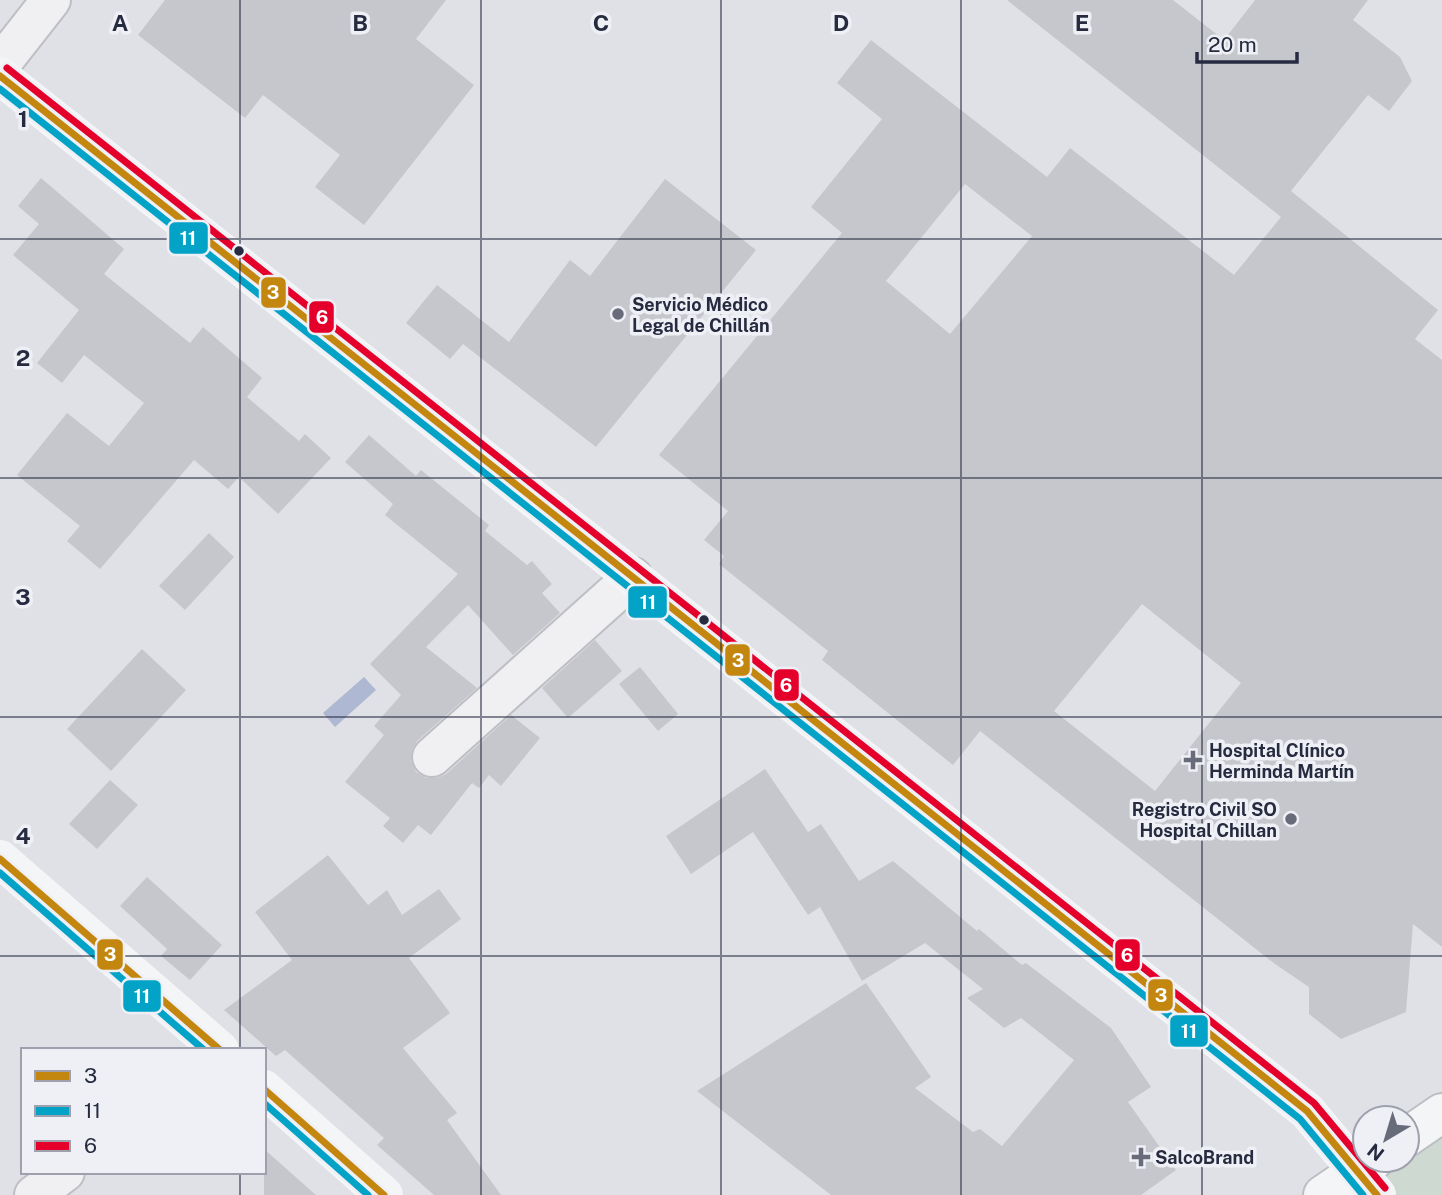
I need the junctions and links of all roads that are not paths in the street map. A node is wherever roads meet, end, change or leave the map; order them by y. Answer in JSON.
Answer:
{"nodes":[{"id":1,"x":51,"y":0,"type":"edge"},
{"id":2,"x":0,"y":65,"type":"edge"},
{"id":3,"x":0,"y":76,"type":"edge"},
{"id":4,"x":634,"y":577,"type":"junction"},
{"id":5,"x":432,"y":758,"type":"dead end"},
{"id":6,"x":0,"y":859,"type":"edge"},
{"id":7,"x":218,"y":1048,"type":"edge"},
{"id":8,"x":266,"y":1091,"type":"edge"},
{"id":9,"x":1442,"y":1113,"type":"edge"},
{"id":10,"x":1421,"y":1127,"type":"edge"},
{"id":11,"x":62,"y":1174,"type":"edge"},
{"id":12,"x":1370,"y":1175,"type":"edge"},
{"id":13,"x":34,"y":1195,"type":"edge"},
{"id":14,"x":384,"y":1195,"type":"edge"},
{"id":15,"x":1323,"y":1195,"type":"edge"}],
"edges":[{"from":1,"to":2,"type":"street"},
{"from":3,"to":4,"type":"main road"},
{"from":4,"to":5,"type":"street"},
{"from":4,"to":12,"type":"main road"},
{"from":6,"to":7,"type":"main road"},
{"from":8,"to":14,"type":"main road"},
{"from":9,"to":10,"type":"main road"},
{"from":11,"to":13,"type":"street"},
{"from":12,"to":15,"type":"main road"}]}
